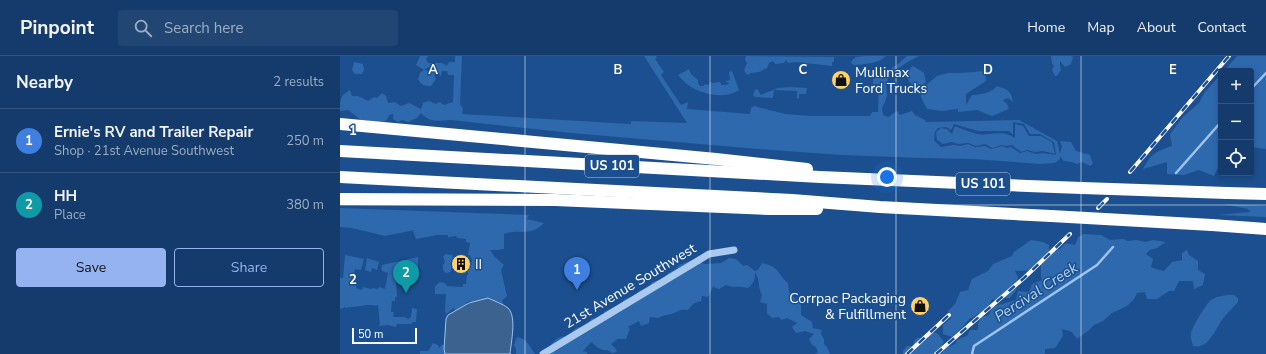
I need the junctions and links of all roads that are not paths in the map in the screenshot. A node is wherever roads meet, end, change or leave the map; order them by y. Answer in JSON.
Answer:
{"nodes":[{"id":1,"x":340,"y":124,"type":"edge"},
{"id":2,"x":340,"y":152,"type":"edge"},
{"id":3,"x":340,"y":177,"type":"edge"},
{"id":4,"x":883,"y":180,"type":"junction"},
{"id":5,"x":1266,"y":194,"type":"edge"},
{"id":6,"x":340,"y":199,"type":"edge"},
{"id":7,"x":880,"y":207,"type":"junction"},
{"id":8,"x":1266,"y":229,"type":"edge"},
{"id":9,"x":734,"y":250,"type":"dead end"},
{"id":10,"x":543,"y":354,"type":"edge"}],
"edges":[{"from":1,"to":4,"type":"highway"},
{"from":2,"to":4,"type":"highway","number":"US 101"},
{"from":3,"to":7,"type":"highway","number":"US 101"},
{"from":4,"to":5,"type":"highway","number":"US 101","bridge":true},
{"from":6,"to":7,"type":"highway"},
{"from":7,"to":8,"type":"highway","number":"US 101","bridge":true},
{"from":9,"to":10,"type":"street","name":"21st Avenue Southwest"}]}
